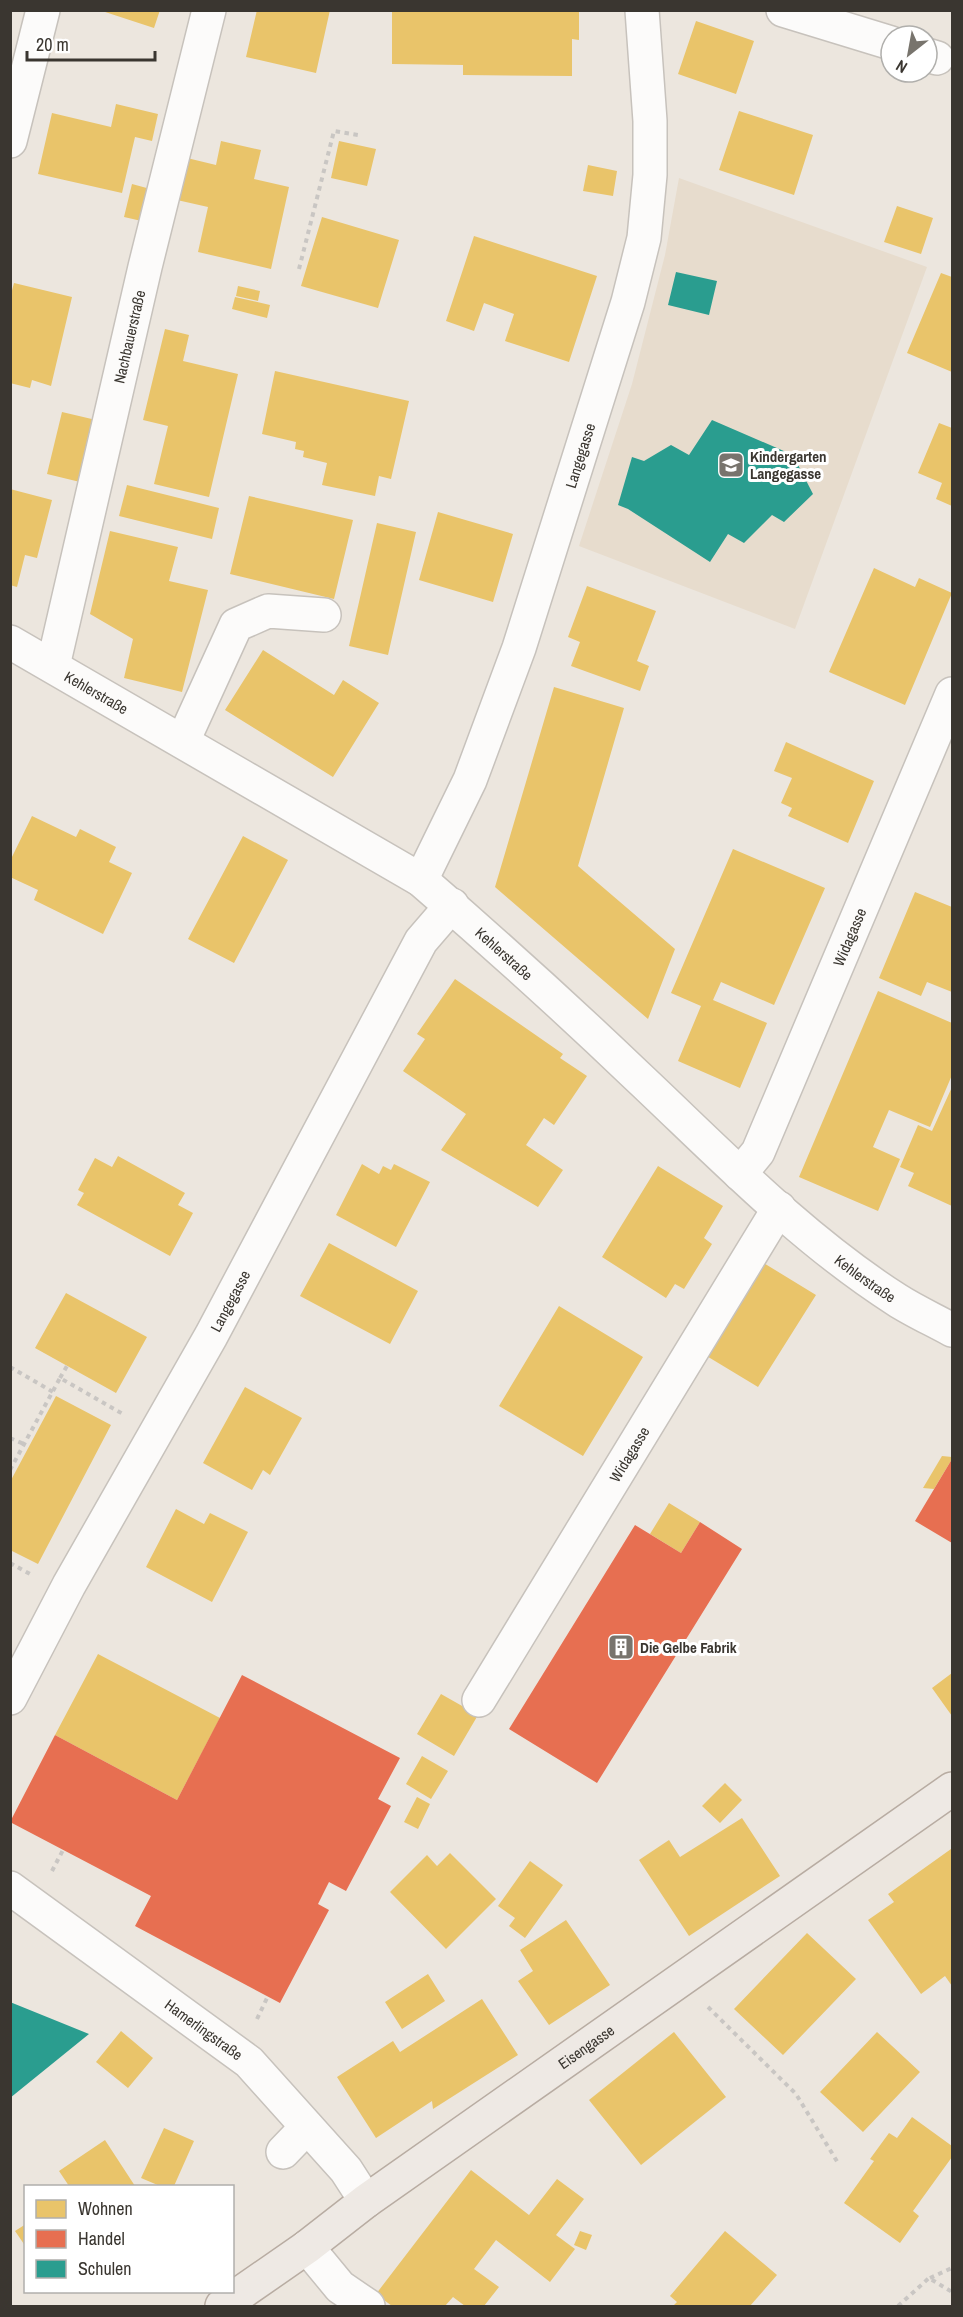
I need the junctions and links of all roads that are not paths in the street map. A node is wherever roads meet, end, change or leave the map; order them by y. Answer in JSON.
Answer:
{"nodes":[{"id":1,"x":43,"y":10,"type":"edge"},
{"id":2,"x":209,"y":10,"type":"edge"},
{"id":3,"x":642,"y":10,"type":"edge"},
{"id":4,"x":783,"y":10,"type":"edge"},
{"id":5,"x":879,"y":39,"type":"edge"},
{"id":6,"x":10,"y":141,"type":"edge"},
{"id":7,"x":324,"y":615,"type":"dead end"},
{"id":8,"x":10,"y":642,"type":"edge"},
{"id":9,"x":53,"y":666,"type":"junction"},
{"id":10,"x":952,"y":694,"type":"edge"},
{"id":11,"x":183,"y":741,"type":"junction"},
{"id":12,"x":421,"y":880,"type":"junction"},
{"id":13,"x":452,"y":905,"type":"junction"},
{"id":14,"x":740,"y":1174,"type":"junction"},
{"id":15,"x":779,"y":1208,"type":"junction"},
{"id":16,"x":952,"y":1330,"type":"edge"},
{"id":17,"x":10,"y":1698,"type":"edge"},
{"id":18,"x":479,"y":1700,"type":"dead end"},
{"id":19,"x":952,"y":1790,"type":"edge"},
{"id":20,"x":10,"y":1888,"type":"edge"},
{"id":21,"x":308,"y":2127,"type":"junction"},
{"id":22,"x":283,"y":2152,"type":"dead end"},
{"id":23,"x":366,"y":2201,"type":"junction"},
{"id":24,"x":307,"y":2247,"type":"junction"},
{"id":25,"x":222,"y":2307,"type":"edge"},
{"id":26,"x":368,"y":2307,"type":"edge"}],
"edges":[{"from":1,"to":6,"type":"street"},
{"from":2,"to":9,"type":"street","name":"Nachbauerstraße"},
{"from":3,"to":12,"type":"street","name":"Langegasse"},
{"from":4,"to":5,"type":"street"},
{"from":7,"to":11,"type":"street"},
{"from":8,"to":9,"type":"street","name":"Kehlerstraße"},
{"from":9,"to":11,"type":"street","name":"Kehlerstraße"},
{"from":10,"to":14,"type":"street","name":"Widagasse"},
{"from":11,"to":12,"type":"street","name":"Kehlerstraße"},
{"from":12,"to":13,"type":"street","name":"Kehlerstraße"},
{"from":13,"to":14,"type":"street","name":"Kehlerstraße"},
{"from":13,"to":17,"type":"street","name":"Langegasse"},
{"from":14,"to":15,"type":"street","name":"Kehlerstraße"},
{"from":15,"to":16,"type":"street","name":"Kehlerstraße"},
{"from":15,"to":18,"type":"street","name":"Widagasse"},
{"from":19,"to":23,"type":"main road","name":"Eisengasse"},
{"from":20,"to":21,"type":"street","name":"Hamerlingstraße"},
{"from":21,"to":22,"type":"street"},
{"from":21,"to":23,"type":"street","name":"Hamerlingstraße"},
{"from":23,"to":24,"type":"main road","name":"Eisengasse"},
{"from":24,"to":25,"type":"main road","name":"Eisengasse"},
{"from":24,"to":26,"type":"street"}]}
